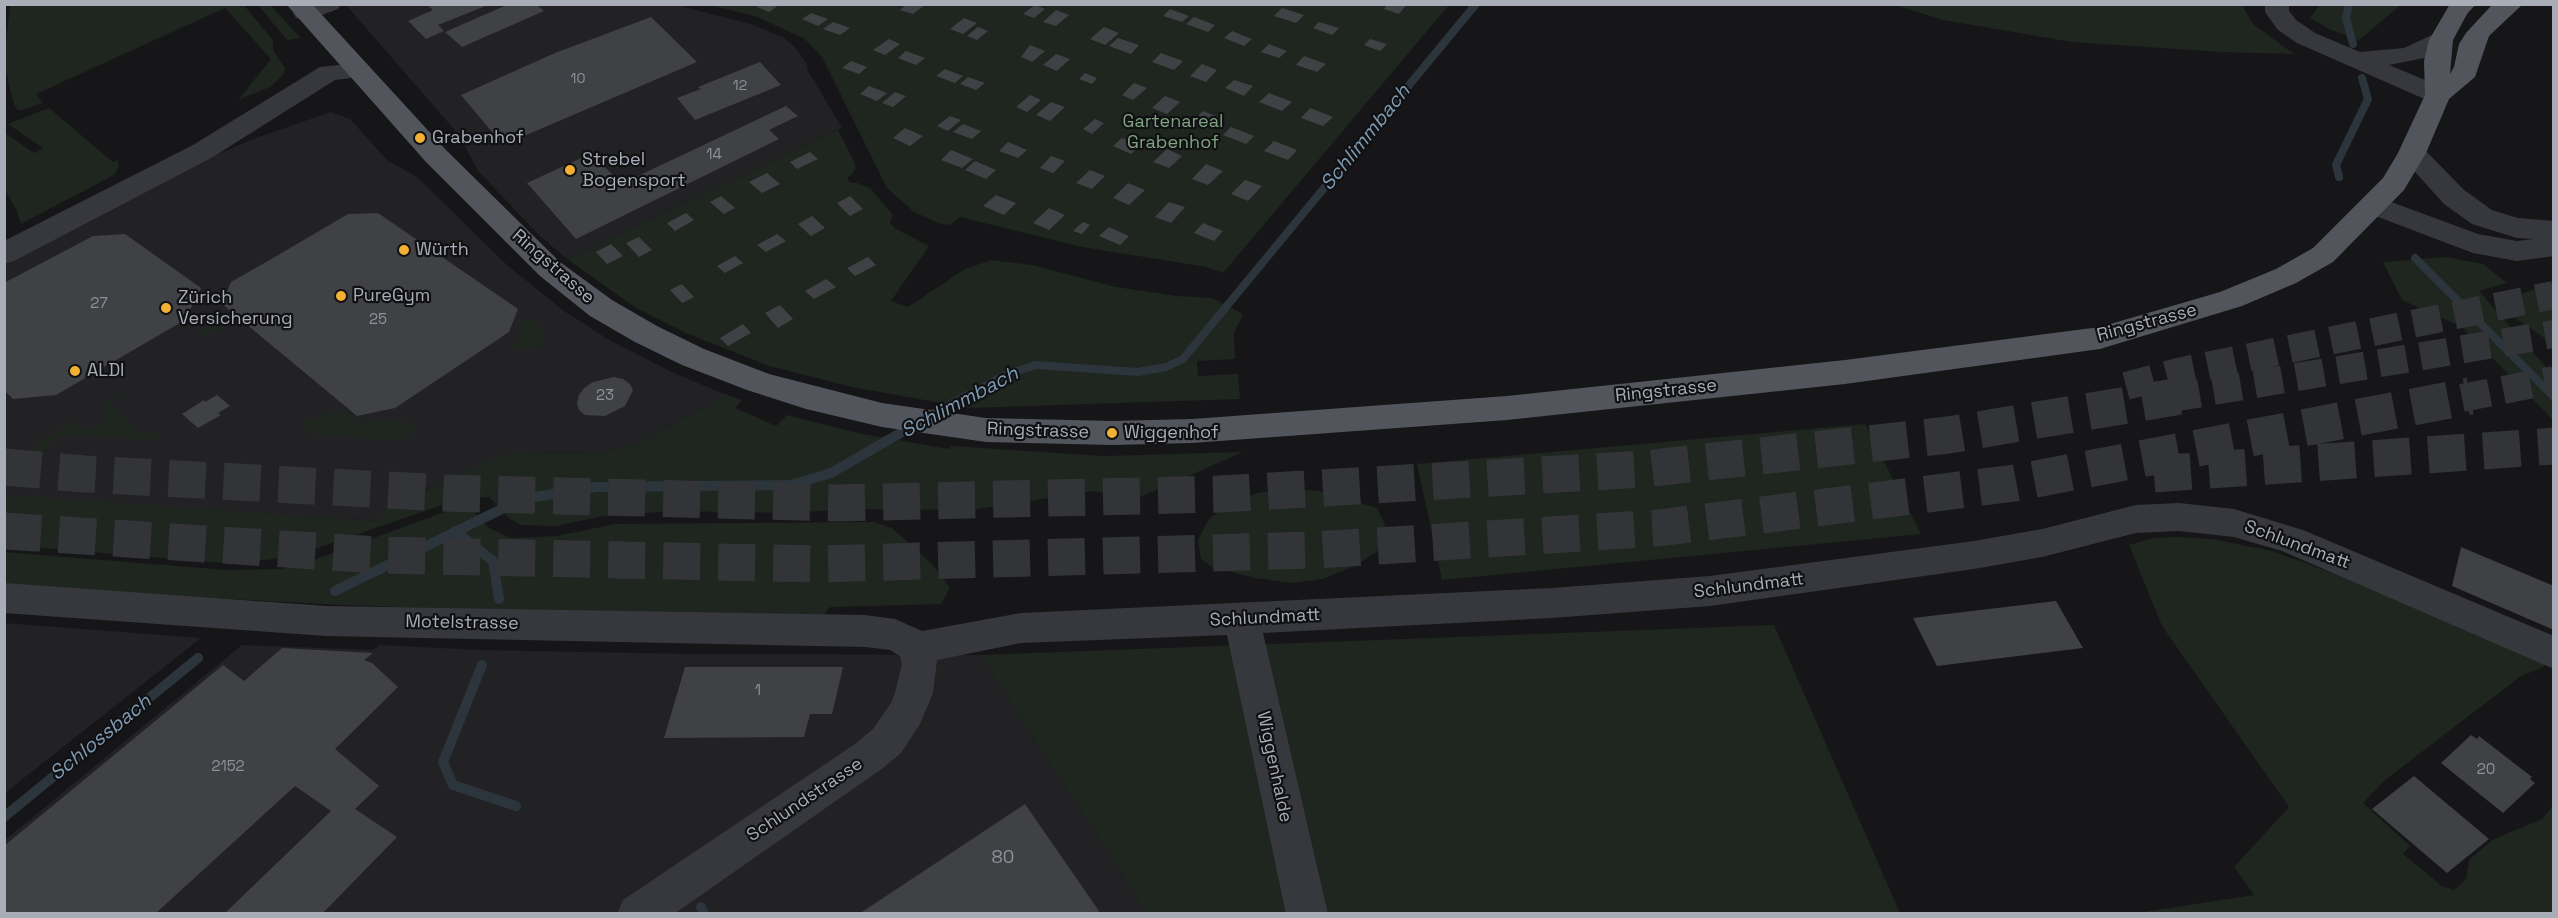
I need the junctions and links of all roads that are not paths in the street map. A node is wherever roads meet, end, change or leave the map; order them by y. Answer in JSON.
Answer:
{"nodes":[{"id":1,"x":329,"y":4,"type":"edge"},
{"id":2,"x":2277,"y":4,"type":"edge"},
{"id":3,"x":2464,"y":4,"type":"edge"},
{"id":4,"x":2505,"y":8,"type":"edge"},
{"id":5,"x":302,"y":9,"type":"edge"},
{"id":6,"x":2441,"y":40,"type":"junction"},
{"id":7,"x":2355,"y":59,"type":"junction"},
{"id":8,"x":358,"y":71,"type":"junction"},
{"id":9,"x":2438,"y":95,"type":"junction"},
{"id":10,"x":2412,"y":153,"type":"junction"},
{"id":11,"x":2374,"y":206,"type":"junction"},
{"id":12,"x":2553,"y":231,"type":"edge"},
{"id":13,"x":2553,"y":246,"type":"edge"},
{"id":14,"x":4,"y":254,"type":"edge"},
{"id":15,"x":4,"y":598,"type":"edge"},
{"id":16,"x":1242,"y":619,"type":"junction"},
{"id":17,"x":916,"y":648,"type":"junction"},
{"id":18,"x":2553,"y":653,"type":"edge"},
{"id":19,"x":638,"y":914,"type":"edge"},
{"id":20,"x":1307,"y":914,"type":"edge"}],
"edges":[{"from":1,"to":5,"type":"street"},
{"from":2,"to":7,"type":"street"},
{"from":3,"to":6,"type":"main road"},
{"from":4,"to":9,"type":"main road"},
{"from":5,"to":8,"type":"main road","name":"Ringstrasse"},
{"from":6,"to":7,"type":"street"},
{"from":6,"to":9,"type":"main road"},
{"from":7,"to":9,"type":"street"},
{"from":8,"to":11,"type":"main road","name":"Ringstrasse"},
{"from":8,"to":14,"type":"street"},
{"from":9,"to":10,"type":"main road"},
{"from":10,"to":11,"type":"main road"},
{"from":10,"to":12,"type":"street"},
{"from":11,"to":13,"type":"street"},
{"from":15,"to":17,"type":"street","name":"Motelstrasse"},
{"from":16,"to":17,"type":"street","name":"Schlundmatt"},
{"from":16,"to":18,"type":"street","name":"Schlundmatt"},
{"from":16,"to":20,"type":"street","name":"Wiggenhalde"},
{"from":17,"to":19,"type":"street","name":"Schlundstrasse"}]}
